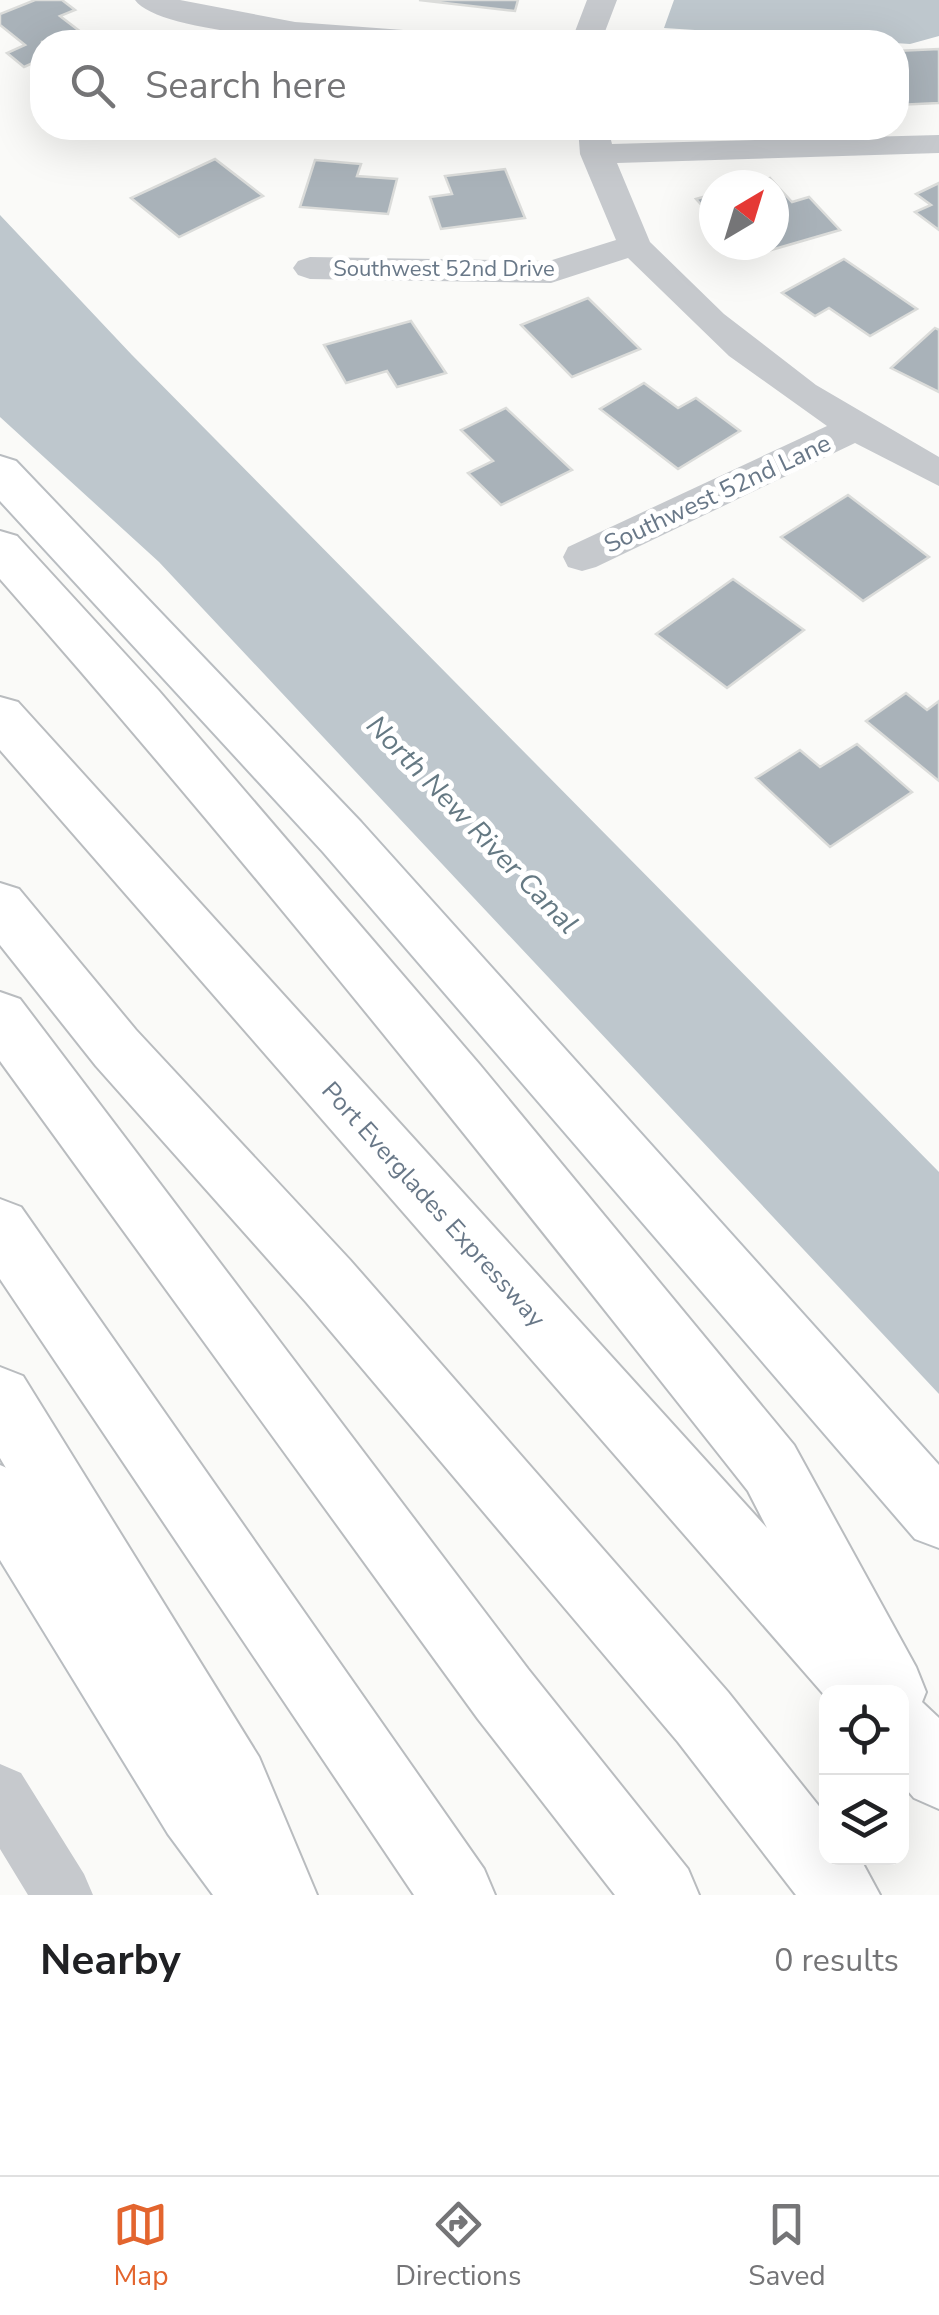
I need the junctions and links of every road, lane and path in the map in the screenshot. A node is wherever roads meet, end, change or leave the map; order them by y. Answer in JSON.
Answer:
{"nodes":[{"id":1,"x":150,"y":0,"type":"edge"},
{"id":2,"x":602,"y":0,"type":"edge"},
{"id":3,"x":268,"y":30,"type":"edge"},
{"id":4,"x":591,"y":30,"type":"edge"},
{"id":5,"x":594,"y":141,"type":"edge"},
{"id":6,"x":939,"y":144,"type":"edge"},
{"id":7,"x":634,"y":245,"type":"junction"},
{"id":8,"x":310,"y":268,"type":"dead end"},
{"id":9,"x":853,"y":429,"type":"junction"},
{"id":10,"x":0,"y":472,"type":"edge"},
{"id":11,"x":939,"y":473,"type":"edge"},
{"id":12,"x":0,"y":501,"type":"edge"},
{"id":13,"x":0,"y":548,"type":"edge"},
{"id":14,"x":582,"y":558,"type":"dead end"},
{"id":15,"x":120,"y":604,"type":"junction"},
{"id":16,"x":0,"y":716,"type":"edge"},
{"id":17,"x":0,"y":905,"type":"edge"},
{"id":18,"x":0,"y":1016,"type":"edge"},
{"id":19,"x":0,"y":1227,"type":"edge"},
{"id":20,"x":0,"y":1398,"type":"edge"},
{"id":21,"x":0,"y":1498,"type":"edge"},
{"id":22,"x":939,"y":1514,"type":"edge"},
{"id":23,"x":863,"y":1685,"type":"edge"},
{"id":24,"x":503,"y":1694,"type":"junction"},
{"id":25,"x":911,"y":1732,"type":"edge"},
{"id":26,"x":0,"y":1794,"type":"edge"},
{"id":27,"x":63,"y":1895,"type":"edge"},
{"id":28,"x":258,"y":1895,"type":"edge"},
{"id":29,"x":280,"y":1895,"type":"edge"},
{"id":30,"x":458,"y":1895,"type":"edge"},
{"id":31,"x":640,"y":1895,"type":"edge"},
{"id":32,"x":662,"y":1895,"type":"edge"},
{"id":33,"x":843,"y":1895,"type":"edge"}],
"edges":[{"from":1,"to":3,"type":"street"},
{"from":2,"to":4,"type":"street"},
{"from":5,"to":6,"type":"street"},
{"from":5,"to":7,"type":"street"},
{"from":7,"to":8,"type":"street","name":"Southwest 52nd Drive"},
{"from":7,"to":9,"type":"street"},
{"from":9,"to":11,"type":"street"},
{"from":9,"to":14,"type":"street","name":"Southwest 52nd Lane"},
{"from":10,"to":15,"type":"main road"},
{"from":12,"to":15,"type":"main road"},
{"from":13,"to":25,"type":"main road"},
{"from":15,"to":22,"type":"main road"},
{"from":16,"to":23,"type":"main road","name":"Port Everglades Expressway"},
{"from":17,"to":33,"type":"main road"},
{"from":18,"to":24,"type":"main road"},
{"from":19,"to":30,"type":"main road"},
{"from":20,"to":29,"type":"main road"},
{"from":21,"to":28,"type":"main road"},
{"from":24,"to":31,"type":"main road"},
{"from":24,"to":32,"type":"main road"},
{"from":26,"to":27,"type":"street"}]}
